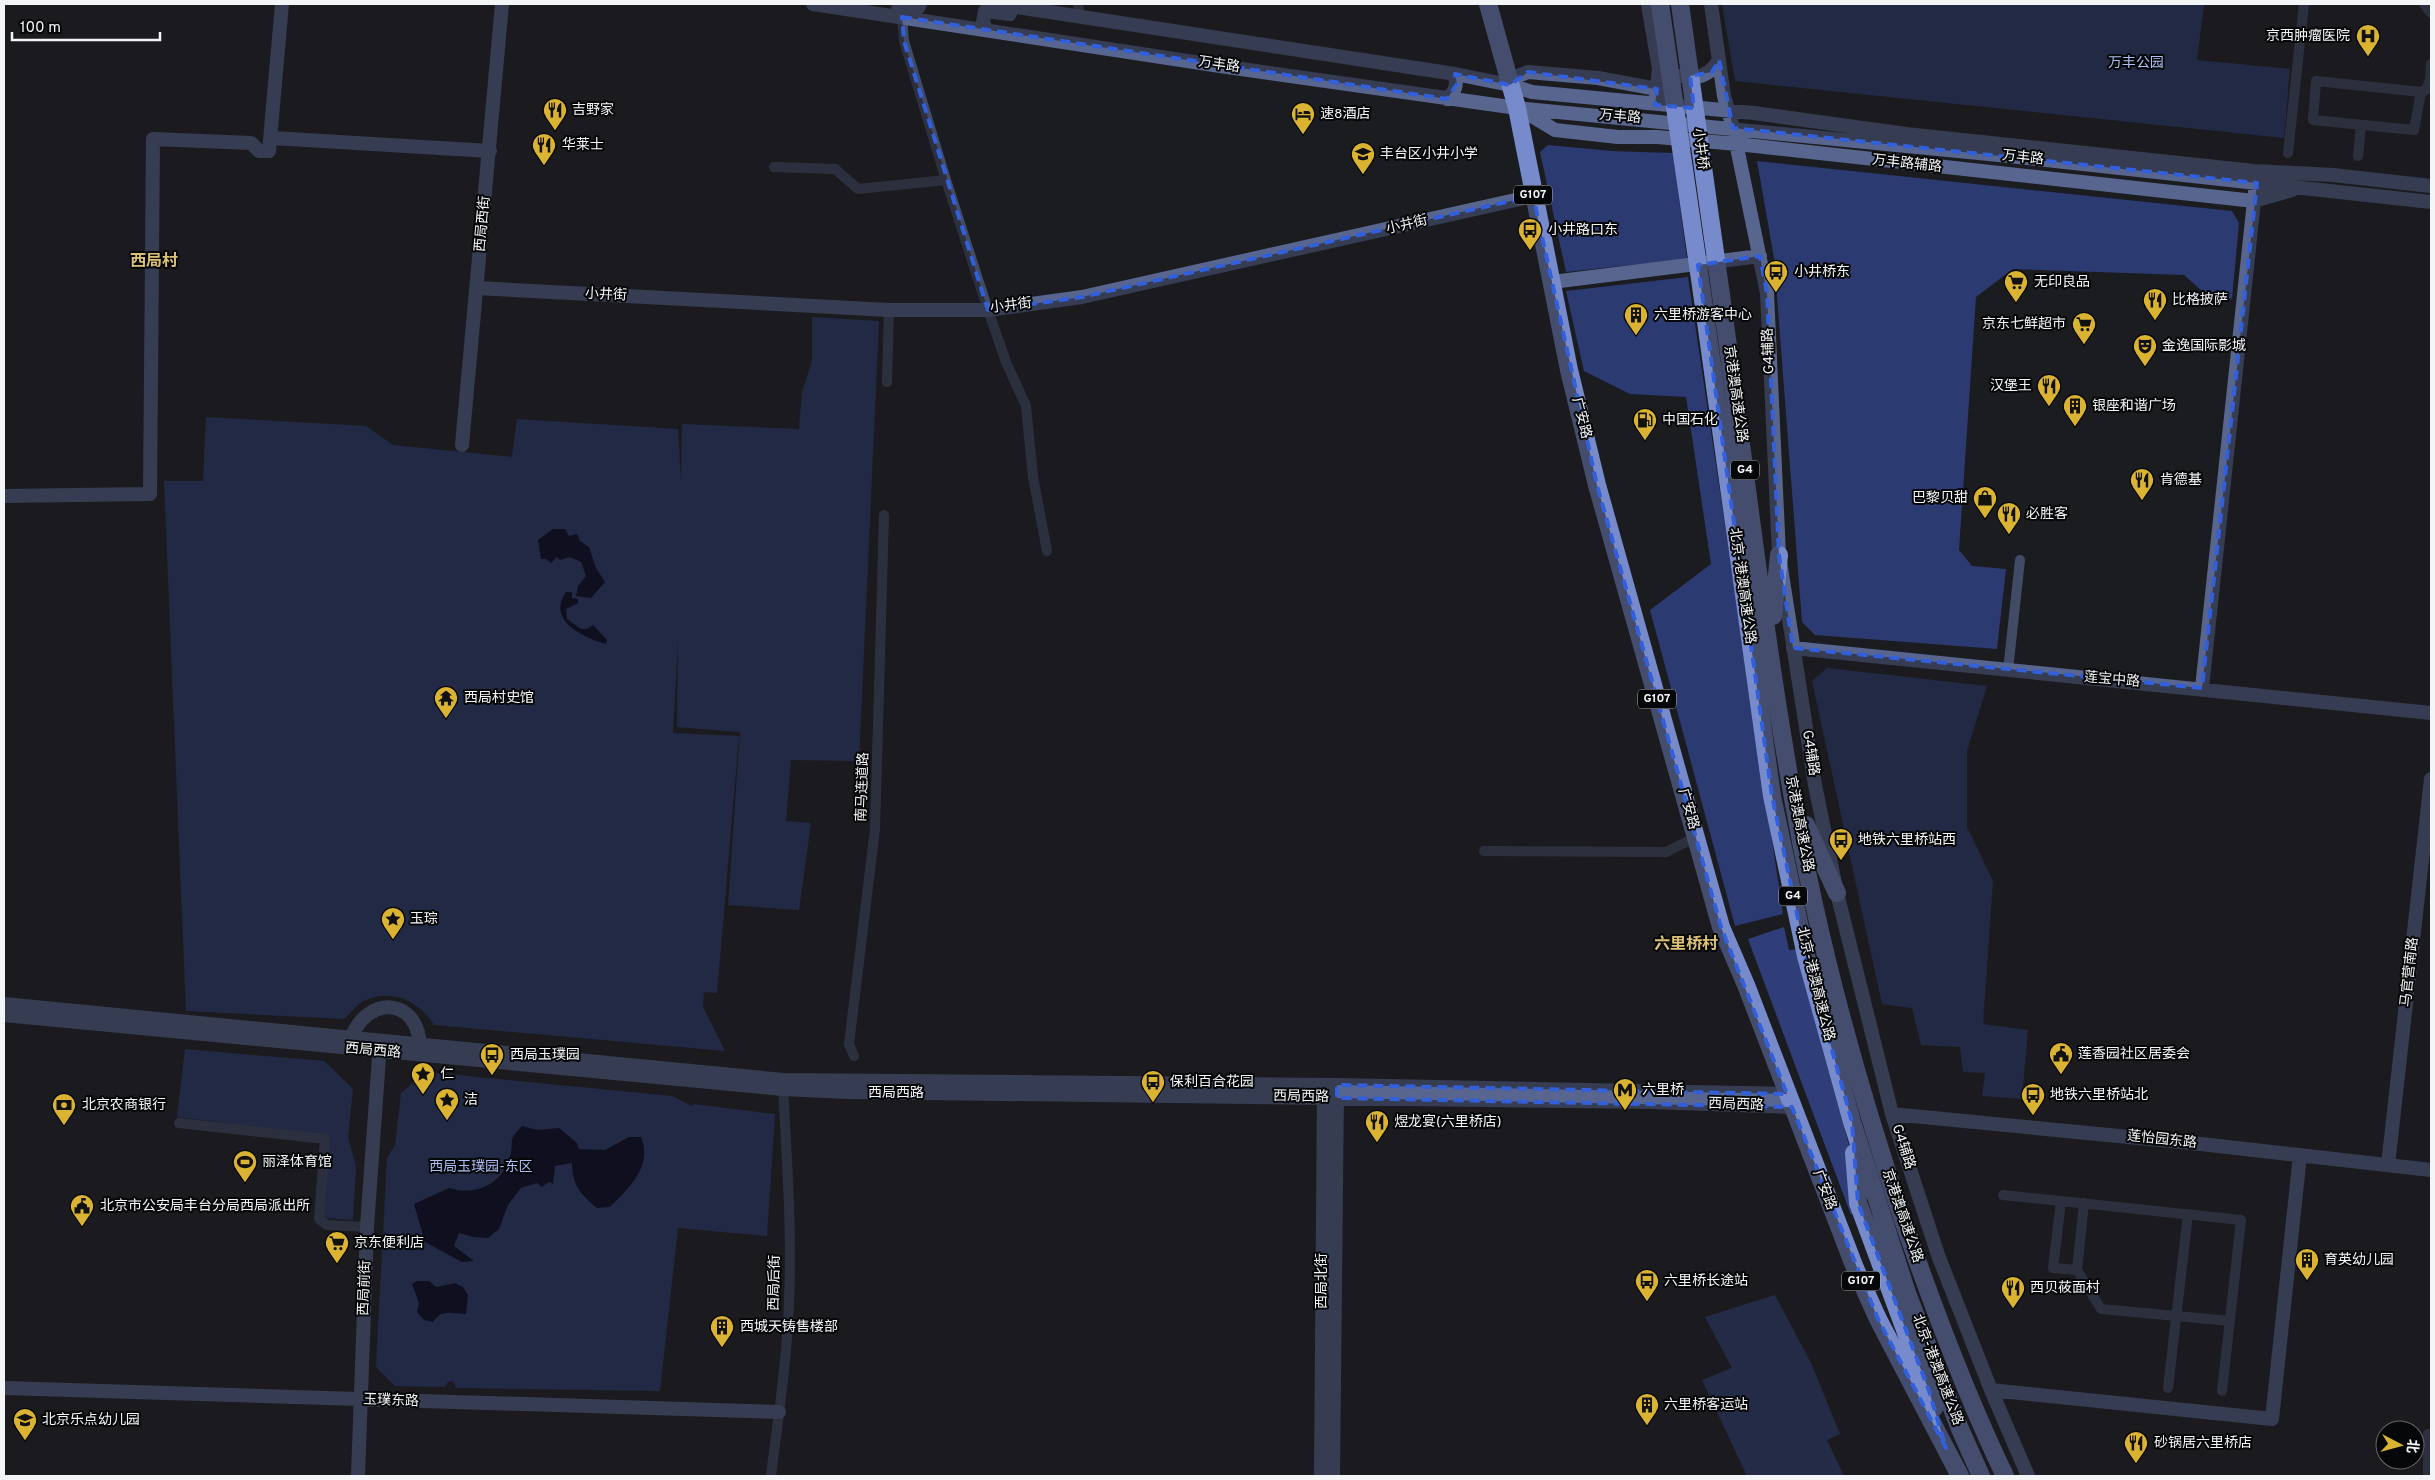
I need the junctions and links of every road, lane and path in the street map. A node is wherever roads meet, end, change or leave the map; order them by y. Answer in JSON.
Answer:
{"nodes":[{"id":1,"x":282,"y":4,"type":"edge"},
{"id":2,"x":502,"y":4,"type":"edge"},
{"id":3,"x":815,"y":4,"type":"edge"},
{"id":4,"x":867,"y":4,"type":"edge"},
{"id":5,"x":920,"y":4,"type":"edge"},
{"id":6,"x":997,"y":4,"type":"edge"},
{"id":7,"x":1488,"y":4,"type":"edge"},
{"id":8,"x":1648,"y":4,"type":"edge"},
{"id":9,"x":1660,"y":4,"type":"edge"},
{"id":10,"x":1680,"y":4,"type":"edge"},
{"id":11,"x":1711,"y":4,"type":"edge"},
{"id":12,"x":2304,"y":4,"type":"edge"},
{"id":13,"x":2424,"y":4,"type":"edge"},
{"id":14,"x":1079,"y":11,"type":"edge"},
{"id":15,"x":2431,"y":14,"type":"edge"},
{"id":16,"x":902,"y":17,"type":"junction"},
{"id":17,"x":986,"y":29,"type":"junction"},
{"id":18,"x":1719,"y":60,"type":"junction"},
{"id":19,"x":2431,"y":64,"type":"edge"},
{"id":20,"x":1659,"y":69,"type":"junction"},
{"id":21,"x":1455,"y":74,"type":"junction"},
{"id":22,"x":1510,"y":85,"type":"junction"},
{"id":23,"x":1657,"y":89,"type":"junction"},
{"id":24,"x":2420,"y":92,"type":"junction"},
{"id":25,"x":1447,"y":99,"type":"junction"},
{"id":26,"x":1655,"y":105,"type":"junction"},
{"id":27,"x":1671,"y":106,"type":"junction"},
{"id":28,"x":1517,"y":108,"type":"junction"},
{"id":29,"x":1728,"y":110,"type":"junction"},
{"id":30,"x":2361,"y":125,"type":"junction"},
{"id":31,"x":1733,"y":128,"type":"junction"},
{"id":32,"x":272,"y":138,"type":"junction"},
{"id":33,"x":1737,"y":144,"type":"junction"},
{"id":34,"x":490,"y":151,"type":"junction"},
{"id":35,"x":2288,"y":153,"type":"dead end"},
{"id":36,"x":2358,"y":156,"type":"dead end"},
{"id":37,"x":774,"y":167,"type":"dead end"},
{"id":38,"x":946,"y":180,"type":"junction"},
{"id":39,"x":2256,"y":183,"type":"junction"},
{"id":40,"x":2431,"y":186,"type":"edge"},
{"id":41,"x":2300,"y":188,"type":"junction"},
{"id":42,"x":1533,"y":196,"type":"junction"},
{"id":43,"x":2254,"y":201,"type":"junction"},
{"id":44,"x":2431,"y":202,"type":"edge"},
{"id":45,"x":1760,"y":256,"type":"junction"},
{"id":46,"x":1552,"y":282,"type":"junction"},
{"id":47,"x":477,"y":288,"type":"junction"},
{"id":48,"x":1702,"y":293,"type":"joint"},
{"id":49,"x":1721,"y":295,"type":"joint"},
{"id":50,"x":889,"y":310,"type":"junction"},
{"id":51,"x":988,"y":310,"type":"junction"},
{"id":52,"x":887,"y":382,"type":"dead end"},
{"id":53,"x":462,"y":445,"type":"dead end"},
{"id":54,"x":4,"y":496,"type":"edge"},
{"id":55,"x":884,"y":515,"type":"dead end"},
{"id":56,"x":1047,"y":551,"type":"dead end"},
{"id":57,"x":1779,"y":556,"type":"junction"},
{"id":58,"x":2020,"y":560,"type":"dead end"},
{"id":59,"x":1770,"y":646,"type":"junction"},
{"id":60,"x":1792,"y":648,"type":"junction"},
{"id":61,"x":2008,"y":670,"type":"junction"},
{"id":62,"x":2202,"y":688,"type":"junction"},
{"id":63,"x":2431,"y":713,"type":"edge"},
{"id":64,"x":2431,"y":779,"type":"edge"},
{"id":65,"x":1792,"y":794,"type":"junction"},
{"id":66,"x":1696,"y":837,"type":"junction"},
{"id":67,"x":1484,"y":851,"type":"dead end"},
{"id":68,"x":1837,"y":893,"type":"junction"},
{"id":69,"x":4,"y":1004,"type":"edge"},
{"id":70,"x":4,"y":1016,"type":"edge"},
{"id":71,"x":351,"y":1038,"type":"junction"},
{"id":72,"x":420,"y":1044,"type":"junction"},
{"id":73,"x":380,"y":1046,"type":"junction"},
{"id":74,"x":854,"y":1056,"type":"dead end"},
{"id":75,"x":783,"y":1089,"type":"junction"},
{"id":76,"x":1330,"y":1092,"type":"junction"},
{"id":77,"x":1789,"y":1100,"type":"junction"},
{"id":78,"x":1892,"y":1114,"type":"junction"},
{"id":79,"x":179,"y":1122,"type":"dead end"},
{"id":80,"x":1852,"y":1122,"type":"junction"},
{"id":81,"x":2300,"y":1155,"type":"junction"},
{"id":82,"x":2388,"y":1165,"type":"junction"},
{"id":83,"x":2431,"y":1170,"type":"edge"},
{"id":84,"x":2003,"y":1195,"type":"dead end"},
{"id":85,"x":2061,"y":1201,"type":"junction"},
{"id":86,"x":2084,"y":1203,"type":"junction"},
{"id":87,"x":2188,"y":1214,"type":"junction"},
{"id":88,"x":367,"y":1227,"type":"junction"},
{"id":89,"x":2077,"y":1270,"type":"junction"},
{"id":90,"x":2176,"y":1316,"type":"junction"},
{"id":91,"x":2230,"y":1320,"type":"junction"},
{"id":92,"x":4,"y":1388,"type":"edge"},
{"id":93,"x":2168,"y":1388,"type":"dead end"},
{"id":94,"x":1991,"y":1390,"type":"junction"},
{"id":95,"x":2222,"y":1391,"type":"dead end"},
{"id":96,"x":361,"y":1400,"type":"junction"},
{"id":97,"x":779,"y":1412,"type":"junction"},
{"id":98,"x":2431,"y":1434,"type":"edge"},
{"id":99,"x":1946,"y":1448,"type":"junction"},
{"id":100,"x":358,"y":1476,"type":"edge"},
{"id":101,"x":771,"y":1476,"type":"edge"},
{"id":102,"x":1321,"y":1476,"type":"edge"},
{"id":103,"x":1333,"y":1476,"type":"edge"},
{"id":104,"x":1960,"y":1476,"type":"edge"},
{"id":105,"x":1981,"y":1476,"type":"edge"},
{"id":106,"x":2005,"y":1476,"type":"edge"},
{"id":107,"x":2028,"y":1476,"type":"edge"},
{"id":108,"x":2428,"y":1476,"type":"edge"}],
"edges":[{"from":1,"to":32,"type":"street"},
{"from":2,"to":34,"type":"street","name":"西局西街"},
{"from":3,"to":16,"type":"street","name":"万丰路"},
{"from":4,"to":5,"type":"street"},
{"from":6,"to":14,"type":"street","name":"万丰路"},
{"from":7,"to":22,"type":"highway","number":"G107"},
{"from":8,"to":20,"type":"street"},
{"from":9,"to":48,"type":"highway","name":"小井桥","number":"G4","bridge":true},
{"from":10,"to":49,"type":"highway","name":"小井桥","number":"G4","bridge":true},
{"from":11,"to":18,"type":"street","name":"G4辅路"},
{"from":12,"to":35,"type":"street"},
{"from":13,"to":15,"type":"street"},
{"from":14,"to":17,"type":"street"},
{"from":14,"to":21,"type":"street","name":"万丰路"},
{"from":16,"to":17,"type":"street","name":"万丰路"},
{"from":16,"to":38,"type":"street"},
{"from":17,"to":25,"type":"street","name":"万丰路"},
{"from":18,"to":20,"type":"street"},
{"from":18,"to":29,"type":"street","name":"G4辅路"},
{"from":19,"to":24,"type":"street"},
{"from":20,"to":23,"type":"street"},
{"from":21,"to":22,"type":"street","name":"万丰路"},
{"from":21,"to":25,"type":"street"},
{"from":22,"to":23,"type":"street"},
{"from":22,"to":26,"type":"street","name":"万丰路"},
{"from":22,"to":28,"type":"highway","number":"G107"},
{"from":23,"to":26,"type":"street"},
{"from":23,"to":27,"type":"street"},
{"from":24,"to":30,"type":"street"},
{"from":24,"to":30,"type":"street"},
{"from":25,"to":28,"type":"street","name":"万丰路"},
{"from":26,"to":27,"type":"street","name":"万丰路"},
{"from":27,"to":29,"type":"street","name":"万丰路"},
{"from":28,"to":31,"type":"street","name":"万丰路"},
{"from":28,"to":33,"type":"street","name":"万丰路辅路"},
{"from":28,"to":42,"type":"highway","name":"广安路","number":"G107"},
{"from":29,"to":31,"type":"street","name":"G4辅路"},
{"from":29,"to":40,"type":"street","name":"万丰路"},
{"from":30,"to":36,"type":"street"},
{"from":31,"to":33,"type":"street","name":"G4辅路"},
{"from":31,"to":39,"type":"street","name":"万丰路"},
{"from":32,"to":34,"type":"street"},
{"from":32,"to":54,"type":"street"},
{"from":33,"to":43,"type":"street","name":"万丰路辅路"},
{"from":33,"to":45,"type":"street","name":"G4辅路"},
{"from":34,"to":47,"type":"street","name":"西局西街"},
{"from":37,"to":38,"type":"street"},
{"from":38,"to":51,"type":"street"},
{"from":39,"to":41,"type":"street","name":"万丰路"},
{"from":39,"to":43,"type":"street"},
{"from":41,"to":43,"type":"street","name":"万丰路辅路"},
{"from":41,"to":44,"type":"street","name":"万丰路"},
{"from":42,"to":46,"type":"highway","name":"广安路","number":"G107"},
{"from":42,"to":51,"type":"street","name":"小井街"},
{"from":43,"to":62,"type":"street"},
{"from":45,"to":46,"type":"street"},
{"from":45,"to":57,"type":"street","name":"G4辅路"},
{"from":46,"to":66,"type":"highway","name":"广安路","number":"G107"},
{"from":47,"to":50,"type":"street","name":"小井街"},
{"from":47,"to":53,"type":"street","name":"西局西街"},
{"from":48,"to":80,"type":"highway","name":"北京-港澳高速公路","number":"G4"},
{"from":49,"to":59,"type":"highway","name":"京港澳高速公路","number":"G4"},
{"from":50,"to":51,"type":"street","name":"小井街"},
{"from":50,"to":52,"type":"street"},
{"from":51,"to":56,"type":"street"},
{"from":55,"to":74,"type":"street","name":"南马连道路"},
{"from":57,"to":59,"type":"highway"},
{"from":57,"to":60,"type":"street","name":"G4辅路"},
{"from":58,"to":61,"type":"street"},
{"from":59,"to":65,"type":"highway","name":"京港澳高速公路","number":"G4"},
{"from":60,"to":61,"type":"street","name":"莲宝中路"},
{"from":60,"to":68,"type":"street","name":"G4辅路"},
{"from":61,"to":62,"type":"street","name":"莲宝中路"},
{"from":62,"to":63,"type":"street","name":"莲宝中路"},
{"from":64,"to":82,"type":"street","name":"马官营南路"},
{"from":65,"to":68,"type":"highway"},
{"from":65,"to":106,"type":"highway","name":"京港澳高速公路","number":"G4"},
{"from":66,"to":67,"type":"street"},
{"from":66,"to":77,"type":"highway","name":"广安路","number":"G107"},
{"from":68,"to":78,"type":"street","name":"G4辅路"},
{"from":69,"to":71,"type":"street","name":"西局西路"},
{"from":70,"to":73,"type":"street","name":"西局西路"},
{"from":71,"to":72,"type":"street"},
{"from":71,"to":73,"type":"street","name":"西局西路"},
{"from":72,"to":73,"type":"street","name":"西局西路"},
{"from":72,"to":76,"type":"street","name":"西局西路"},
{"from":73,"to":75,"type":"street","name":"西局西路"},
{"from":73,"to":88,"type":"street","name":"西局前街"},
{"from":75,"to":76,"type":"street","name":"西局西路"},
{"from":75,"to":97,"type":"street","name":"西局后街"},
{"from":76,"to":77,"type":"street","name":"西局西路"},
{"from":76,"to":102,"type":"street","name":"西局北街"},
{"from":76,"to":103,"type":"street","name":"西局北街"},
{"from":77,"to":99,"type":"highway","name":"广安路","number":"G107"},
{"from":78,"to":81,"type":"street","name":"莲怡园东路"},
{"from":78,"to":94,"type":"street","name":"G4辅路"},
{"from":79,"to":88,"type":"street"},
{"from":80,"to":99,"type":"highway"},
{"from":80,"to":105,"type":"highway","name":"北京-港澳高速公路","number":"G4"},
{"from":81,"to":82,"type":"street","name":"莲怡园东路"},
{"from":81,"to":94,"type":"street"},
{"from":82,"to":83,"type":"street","name":"莲怡园东路"},
{"from":84,"to":85,"type":"street"},
{"from":85,"to":86,"type":"street"},
{"from":85,"to":89,"type":"street"},
{"from":86,"to":87,"type":"street"},
{"from":86,"to":89,"type":"street"},
{"from":87,"to":90,"type":"street"},
{"from":87,"to":91,"type":"street"},
{"from":88,"to":96,"type":"street","name":"西局前街"},
{"from":89,"to":90,"type":"street"},
{"from":90,"to":91,"type":"street"},
{"from":90,"to":93,"type":"street"},
{"from":91,"to":95,"type":"street"},
{"from":92,"to":96,"type":"street","name":"玉璞东路"},
{"from":94,"to":107,"type":"street","name":"G4辅路"},
{"from":96,"to":97,"type":"street","name":"玉璞东路"},
{"from":96,"to":100,"type":"street","name":"西局前街"},
{"from":97,"to":101,"type":"street","name":"西局后街"},
{"from":98,"to":108,"type":"street"},
{"from":99,"to":104,"type":"highway","name":"广安路","number":"G107"}]}
